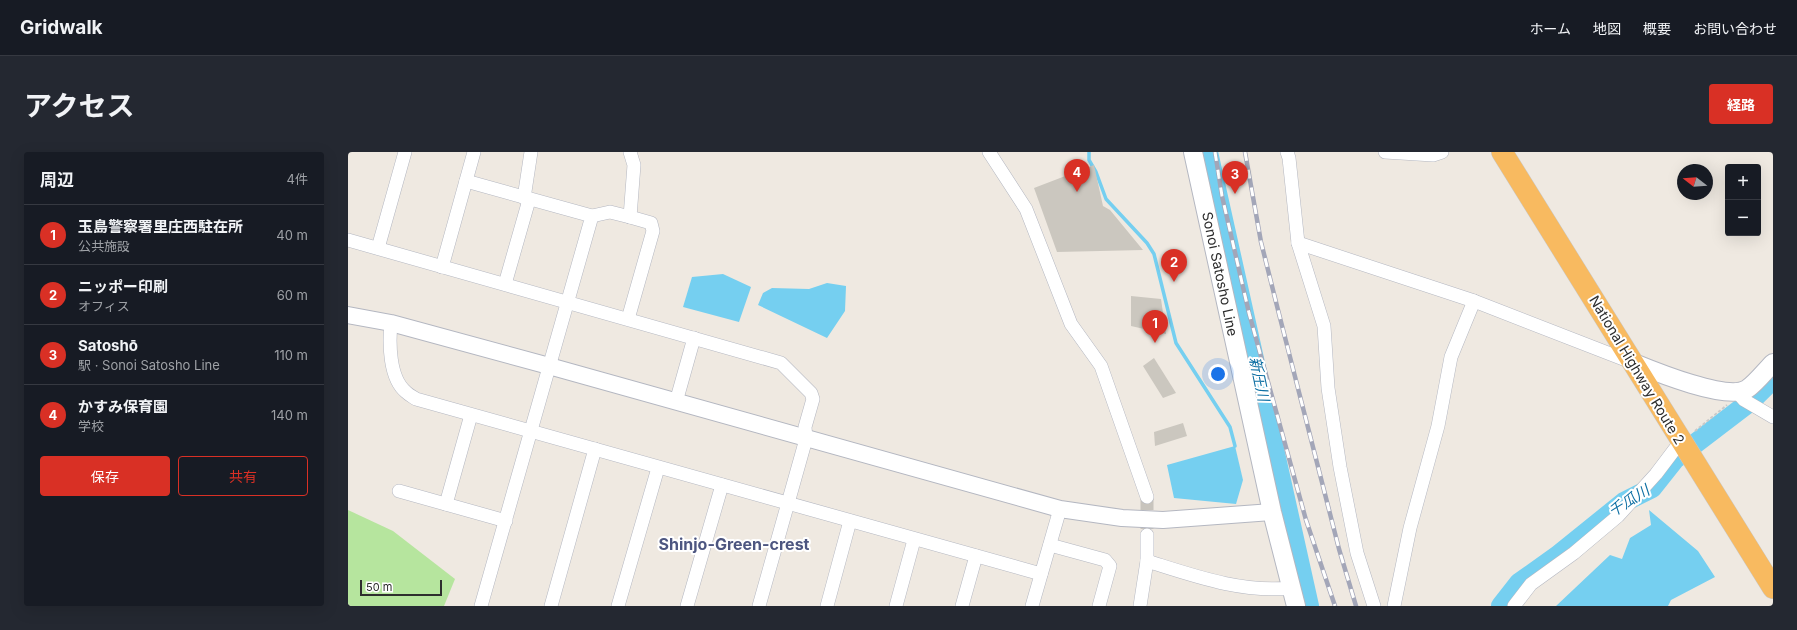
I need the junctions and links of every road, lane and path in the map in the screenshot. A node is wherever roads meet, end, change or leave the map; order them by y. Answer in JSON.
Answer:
{"nodes":[{"id":1,"x":405,"y":152,"type":"edge"},
{"id":2,"x":474,"y":152,"type":"edge"},
{"id":3,"x":531,"y":152,"type":"edge"},
{"id":4,"x":630,"y":152,"type":"edge"},
{"id":5,"x":989,"y":152,"type":"edge"},
{"id":6,"x":1193,"y":152,"type":"edge"},
{"id":7,"x":1385,"y":152,"type":"edge"},
{"id":8,"x":1442,"y":152,"type":"edge"},
{"id":9,"x":1502,"y":152,"type":"edge"},
{"id":10,"x":1290,"y":154,"type":"edge"},
{"id":11,"x":466,"y":181,"type":"junction"},
{"id":12,"x":527,"y":199,"type":"junction"},
{"id":13,"x":592,"y":216,"type":"junction"},
{"id":14,"x":630,"y":216,"type":"junction"},
{"id":15,"x":348,"y":240,"type":"edge"},
{"id":16,"x":1298,"y":243,"type":"junction"},
{"id":17,"x":378,"y":248,"type":"junction"},
{"id":18,"x":442,"y":267,"type":"junction"},
{"id":19,"x":505,"y":284,"type":"junction"},
{"id":20,"x":1474,"y":301,"type":"junction"},
{"id":21,"x":568,"y":303,"type":"junction"},
{"id":22,"x":348,"y":315,"type":"edge"},
{"id":23,"x":628,"y":319,"type":"junction"},
{"id":24,"x":391,"y":323,"type":"junction"},
{"id":25,"x":694,"y":338,"type":"junction"},
{"id":26,"x":1634,"y":363,"type":"junction"},
{"id":27,"x":1773,"y":363,"type":"edge"},
{"id":28,"x":549,"y":366,"type":"junction"},
{"id":29,"x":1737,"y":392,"type":"junction"},
{"id":30,"x":676,"y":402,"type":"junction"},
{"id":31,"x":471,"y":415,"type":"junction"},
{"id":32,"x":1773,"y":417,"type":"edge"},
{"id":33,"x":531,"y":431,"type":"junction"},
{"id":34,"x":806,"y":439,"type":"junction"},
{"id":35,"x":1680,"y":442,"type":"junction"},
{"id":36,"x":595,"y":449,"type":"junction"},
{"id":37,"x":658,"y":468,"type":"junction"},
{"id":38,"x":722,"y":485,"type":"junction"},
{"id":39,"x":399,"y":492,"type":"dead end"},
{"id":40,"x":1147,"y":497,"type":"tunnel mouth"},
{"id":41,"x":787,"y":503,"type":"junction"},
{"id":42,"x":446,"y":504,"type":"junction"},
{"id":43,"x":1060,"y":509,"type":"junction"},
{"id":44,"x":1272,"y":512,"type":"junction"},
{"id":45,"x":506,"y":520,"type":"junction"},
{"id":46,"x":850,"y":521,"type":"junction"},
{"id":47,"x":1147,"y":535,"type":"tunnel mouth"},
{"id":48,"x":914,"y":540,"type":"junction"},
{"id":49,"x":1050,"y":545,"type":"junction"},
{"id":50,"x":976,"y":556,"type":"junction"},
{"id":51,"x":1148,"y":561,"type":"junction"},
{"id":52,"x":1041,"y":574,"type":"junction"},
{"id":53,"x":1292,"y":588,"type":"junction"},
{"id":54,"x":1773,"y":588,"type":"edge"},
{"id":55,"x":481,"y":606,"type":"edge"},
{"id":56,"x":551,"y":606,"type":"edge"},
{"id":57,"x":618,"y":606,"type":"edge"},
{"id":58,"x":687,"y":606,"type":"edge"},
{"id":59,"x":759,"y":606,"type":"edge"},
{"id":60,"x":827,"y":606,"type":"edge"},
{"id":61,"x":896,"y":606,"type":"edge"},
{"id":62,"x":962,"y":606,"type":"edge"},
{"id":63,"x":1032,"y":606,"type":"edge"},
{"id":64,"x":1099,"y":606,"type":"edge"},
{"id":65,"x":1140,"y":606,"type":"edge"},
{"id":66,"x":1296,"y":606,"type":"edge"},
{"id":67,"x":1374,"y":606,"type":"edge"},
{"id":68,"x":1394,"y":606,"type":"edge"},
{"id":69,"x":1514,"y":606,"type":"edge"}],
"edges":[{"from":1,"to":17,"type":"street"},
{"from":2,"to":11,"type":"street"},
{"from":3,"to":12,"type":"street"},
{"from":4,"to":14,"type":"street"},
{"from":5,"to":40,"type":"street"},
{"from":6,"to":44,"type":"main road","name":"Sonoi Satosho Line"},
{"from":7,"to":8,"type":"street"},
{"from":9,"to":26,"type":"highway","name":"National Highway Route 2"},
{"from":10,"to":16,"type":"street"},
{"from":11,"to":12,"type":"street"},
{"from":11,"to":18,"type":"street"},
{"from":12,"to":13,"type":"street"},
{"from":12,"to":19,"type":"street"},
{"from":13,"to":14,"type":"street"},
{"from":13,"to":21,"type":"street"},
{"from":14,"to":23,"type":"street"},
{"from":15,"to":17,"type":"street"},
{"from":16,"to":20,"type":"street"},
{"from":16,"to":67,"type":"street"},
{"from":17,"to":18,"type":"street"},
{"from":18,"to":19,"type":"street"},
{"from":19,"to":21,"type":"street"},
{"from":20,"to":26,"type":"street"},
{"from":20,"to":68,"type":"street"},
{"from":21,"to":23,"type":"street"},
{"from":21,"to":28,"type":"street"},
{"from":22,"to":24,"type":"street"},
{"from":23,"to":25,"type":"street"},
{"from":24,"to":28,"type":"street"},
{"from":24,"to":31,"type":"street"},
{"from":25,"to":30,"type":"street"},
{"from":25,"to":34,"type":"street"},
{"from":26,"to":29,"type":"main road"},
{"from":26,"to":35,"type":"highway","name":"National Highway Route 2"},
{"from":27,"to":29,"type":"main road"},
{"from":28,"to":30,"type":"street"},
{"from":28,"to":33,"type":"street"},
{"from":29,"to":32,"type":"street"},
{"from":29,"to":35,"type":"path"},
{"from":30,"to":34,"type":"street"},
{"from":31,"to":33,"type":"street"},
{"from":31,"to":42,"type":"street"},
{"from":33,"to":36,"type":"street"},
{"from":33,"to":45,"type":"street"},
{"from":34,"to":41,"type":"street"},
{"from":34,"to":43,"type":"street"},
{"from":35,"to":54,"type":"highway","name":"National Highway Route 2"},
{"from":35,"to":69,"type":"street"},
{"from":36,"to":37,"type":"street"},
{"from":36,"to":56,"type":"street"},
{"from":37,"to":38,"type":"street"},
{"from":37,"to":57,"type":"street"},
{"from":38,"to":41,"type":"street"},
{"from":38,"to":58,"type":"street"},
{"from":39,"to":42,"type":"street"},
{"from":41,"to":46,"type":"street"},
{"from":41,"to":59,"type":"street"},
{"from":42,"to":45,"type":"street"},
{"from":43,"to":44,"type":"street"},
{"from":43,"to":49,"type":"street"},
{"from":44,"to":53,"type":"main road","name":"Sonoi Satosho Line"},
{"from":45,"to":55,"type":"street"},
{"from":46,"to":48,"type":"street"},
{"from":46,"to":60,"type":"street"},
{"from":47,"to":51,"type":"street"},
{"from":48,"to":50,"type":"street"},
{"from":48,"to":61,"type":"street"},
{"from":49,"to":52,"type":"street"},
{"from":49,"to":64,"type":"street"},
{"from":50,"to":52,"type":"street"},
{"from":50,"to":62,"type":"street"},
{"from":51,"to":53,"type":"street"},
{"from":51,"to":65,"type":"street"},
{"from":52,"to":63,"type":"street"},
{"from":53,"to":66,"type":"main road","name":"Sonoi Satosho Line"}]}
